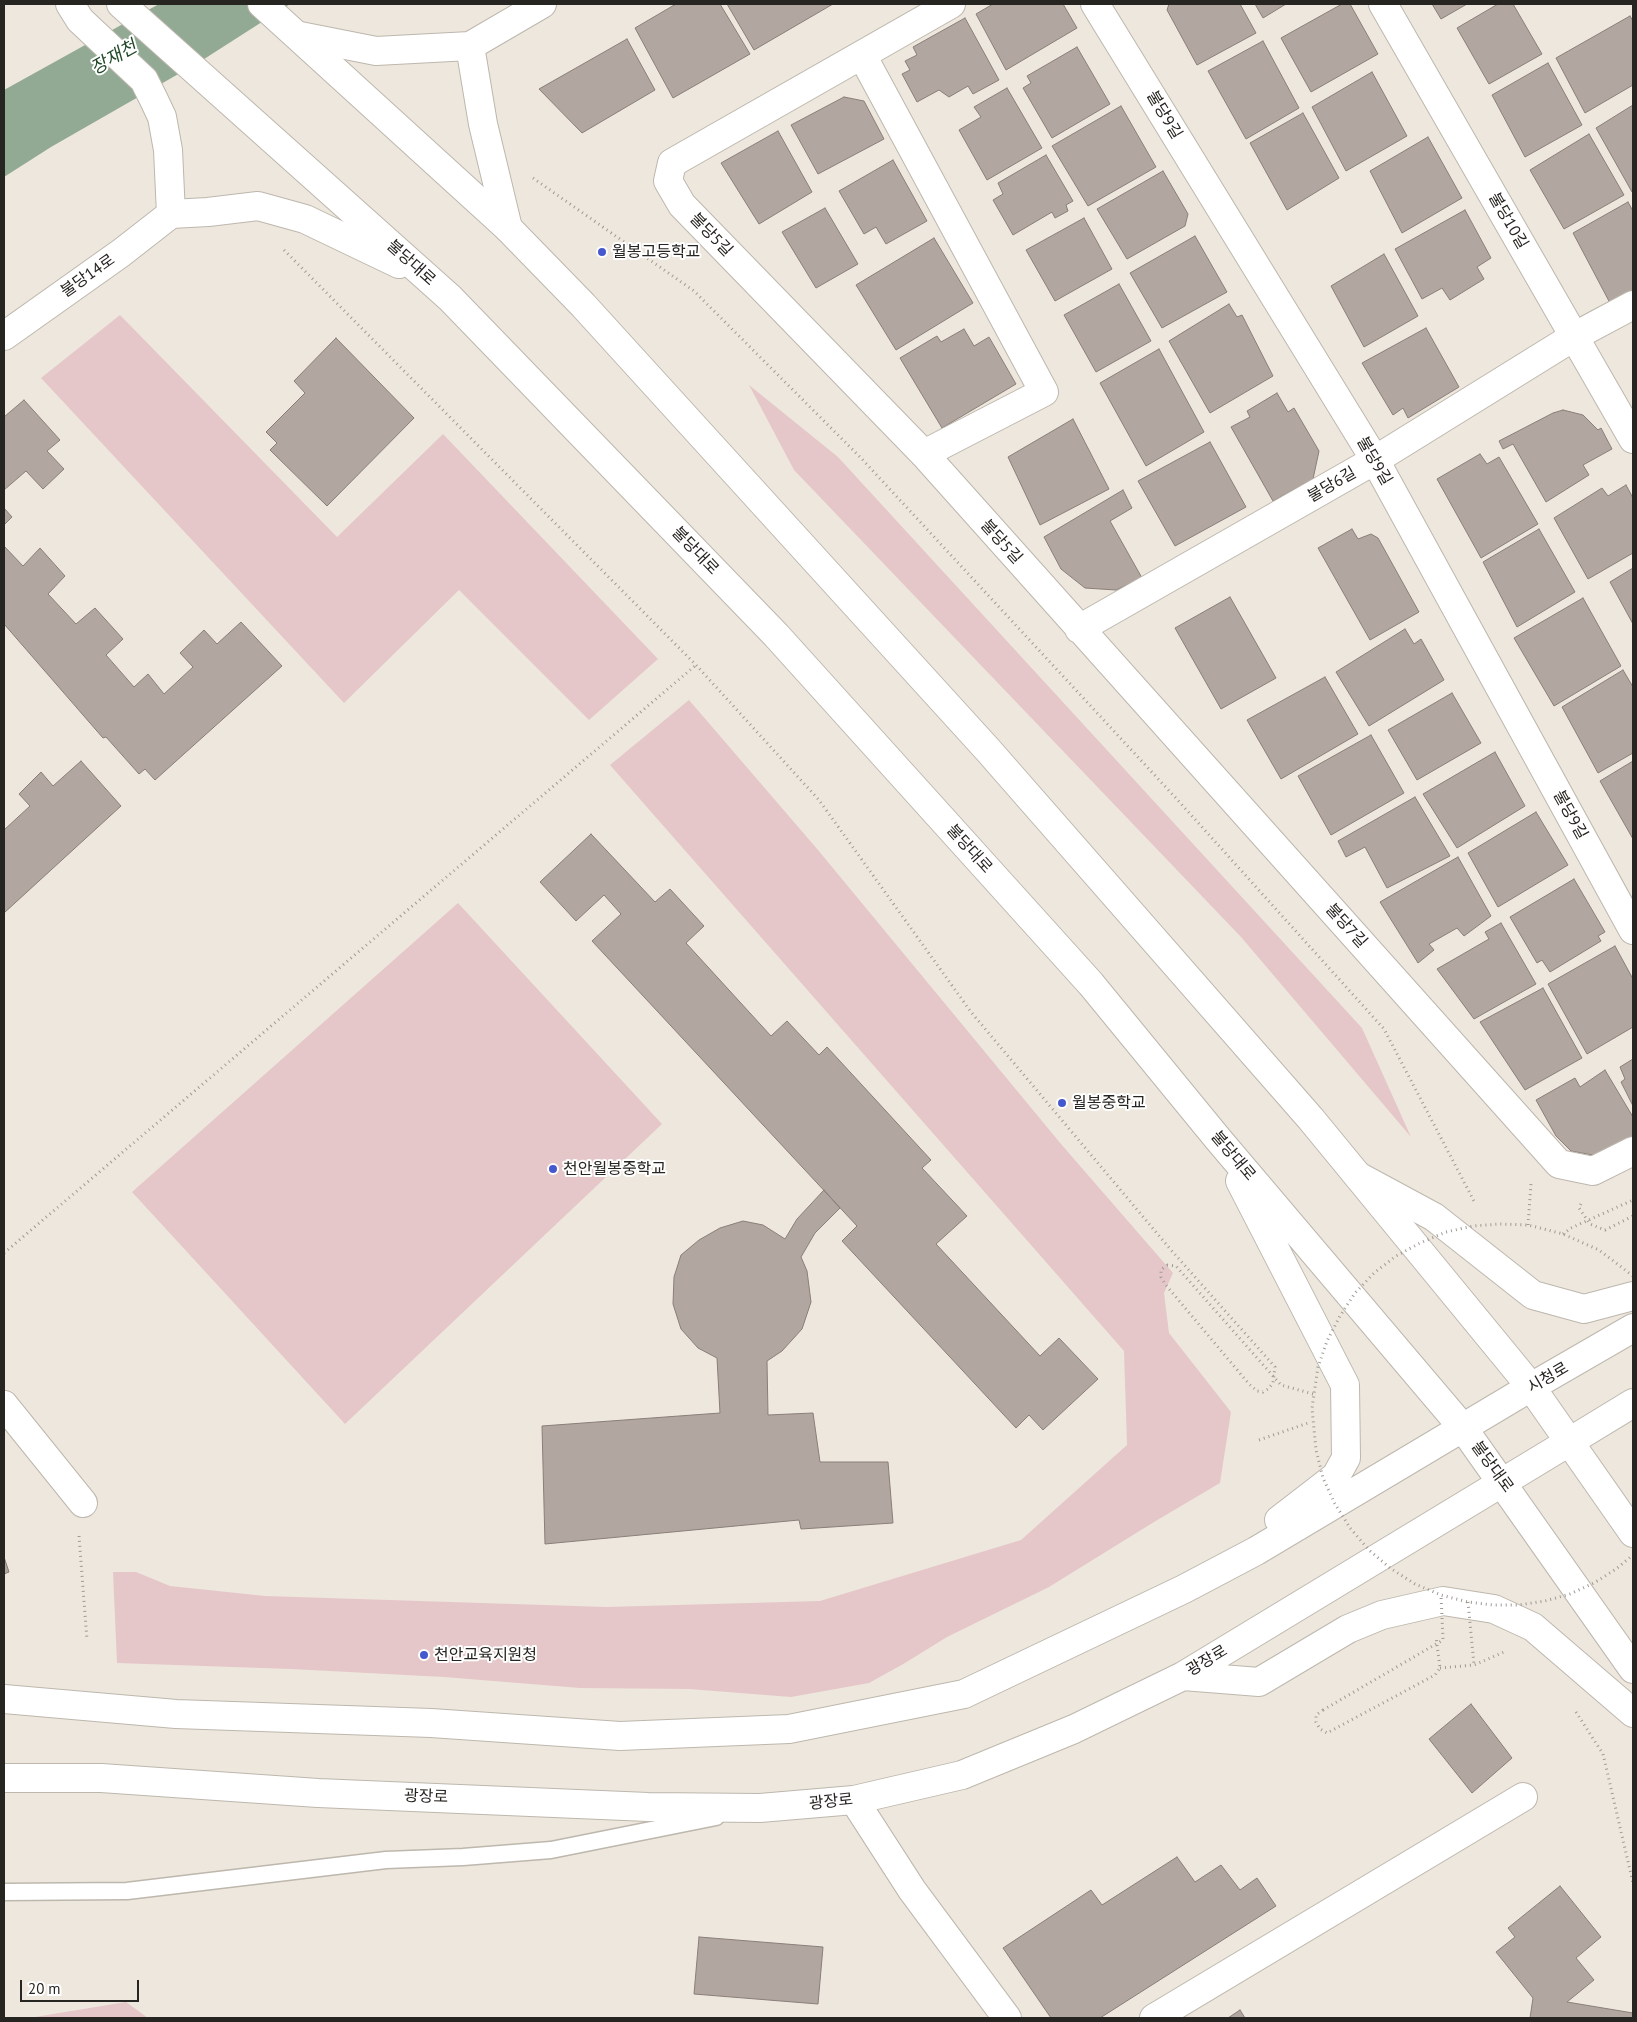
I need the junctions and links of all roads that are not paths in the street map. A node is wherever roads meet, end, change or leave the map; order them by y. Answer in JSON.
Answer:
{"nodes":[{"id":1,"x":70,"y":4,"type":"edge"},
{"id":2,"x":121,"y":4,"type":"edge"},
{"id":3,"x":262,"y":4,"type":"edge"},
{"id":4,"x":542,"y":4,"type":"edge"},
{"id":5,"x":951,"y":4,"type":"edge"},
{"id":6,"x":1095,"y":4,"type":"edge"},
{"id":7,"x":1383,"y":4,"type":"edge"},
{"id":8,"x":300,"y":36,"type":"junction"},
{"id":9,"x":470,"y":46,"type":"junction"},
{"id":10,"x":862,"y":55,"type":"junction"},
{"id":11,"x":171,"y":214,"type":"junction"},
{"id":12,"x":508,"y":228,"type":"junction"},
{"id":13,"x":428,"y":278,"type":"junction"},
{"id":14,"x":1633,"y":305,"type":"edge"},
{"id":15,"x":4,"y":336,"type":"edge"},
{"id":16,"x":1575,"y":336,"type":"junction"},
{"id":17,"x":1633,"y":438,"type":"edge"},
{"id":18,"x":924,"y":454,"type":"junction"},
{"id":19,"x":1375,"y":460,"type":"junction"},
{"id":20,"x":1079,"y":629,"type":"junction"},
{"id":21,"x":1633,"y":930,"type":"edge"},
{"id":22,"x":1218,"y":1139,"type":"junction"},
{"id":23,"x":1633,"y":1151,"type":"edge"},
{"id":24,"x":1358,"y":1176,"type":"junction"},
{"id":25,"x":1629,"y":1284,"type":"edge"},
{"id":26,"x":1633,"y":1328,"type":"edge"},
{"id":27,"x":1531,"y":1387,"type":"junction"},
{"id":28,"x":1633,"y":1403,"type":"edge"},
{"id":29,"x":4,"y":1405,"type":"edge"},
{"id":30,"x":1463,"y":1428,"type":"junction"},
{"id":31,"x":1569,"y":1442,"type":"junction"},
{"id":32,"x":1502,"y":1482,"type":"junction"},
{"id":33,"x":84,"y":1503,"type":"dead end"},
{"id":34,"x":1633,"y":1533,"type":"edge"},
{"id":35,"x":1256,"y":1551,"type":"junction"},
{"id":36,"x":1633,"y":1669,"type":"edge"},
{"id":37,"x":1183,"y":1676,"type":"junction"},
{"id":38,"x":4,"y":1699,"type":"edge"},
{"id":39,"x":1633,"y":1713,"type":"edge"},
{"id":40,"x":4,"y":1778,"type":"edge"},
{"id":41,"x":1523,"y":1797,"type":"dead end"},
{"id":42,"x":854,"y":1800,"type":"junction"},
{"id":43,"x":760,"y":1808,"type":"junction"},
{"id":44,"x":4,"y":1892,"type":"edge"},
{"id":45,"x":1008,"y":2018,"type":"edge"},
{"id":46,"x":1154,"y":2018,"type":"edge"}],
"edges":[{"from":1,"to":11,"type":"main road"},
{"from":2,"to":13,"type":"main road","name":"불당대로"},
{"from":3,"to":8,"type":"main road"},
{"from":4,"to":9,"type":"main road"},
{"from":5,"to":10,"type":"main road","name":"불당5길"},
{"from":6,"to":19,"type":"main road","name":"불당9길"},
{"from":7,"to":16,"type":"main road","name":"불당10길"},
{"from":8,"to":9,"type":"main road"},
{"from":8,"to":12,"type":"main road"},
{"from":9,"to":12,"type":"main road"},
{"from":10,"to":18,"type":"main road"},
{"from":10,"to":18,"type":"main road","name":"불당5길"},
{"from":11,"to":13,"type":"main road"},
{"from":11,"to":15,"type":"main road","name":"불당14로"},
{"from":12,"to":24,"type":"main road"},
{"from":13,"to":22,"type":"main road","name":"불당대로"},
{"from":14,"to":16,"type":"main road","name":"불당6길"},
{"from":16,"to":17,"type":"main road","name":"불당10길"},
{"from":16,"to":19,"type":"main road","name":"불당6길"},
{"from":18,"to":20,"type":"main road","name":"불당5길"},
{"from":19,"to":20,"type":"main road","name":"불당6길"},
{"from":19,"to":21,"type":"main road","name":"불당9길"},
{"from":20,"to":23,"type":"main road","name":"불당7길"},
{"from":22,"to":30,"type":"main road","name":"불당대로"},
{"from":22,"to":35,"type":"main road"},
{"from":24,"to":25,"type":"main road"},
{"from":24,"to":27,"type":"main road"},
{"from":26,"to":27,"type":"main road","name":"시청로"},
{"from":27,"to":30,"type":"main road","name":"시청로"},
{"from":27,"to":31,"type":"main road"},
{"from":28,"to":31,"type":"main road"},
{"from":29,"to":33,"type":"main road"},
{"from":30,"to":32,"type":"main road","name":"불당대로"},
{"from":30,"to":35,"type":"main road"},
{"from":31,"to":32,"type":"main road","name":"광장로"},
{"from":31,"to":34,"type":"main road"},
{"from":32,"to":36,"type":"main road","name":"불당대로"},
{"from":32,"to":37,"type":"main road","name":"광장로"},
{"from":35,"to":38,"type":"main road"},
{"from":37,"to":39,"type":"main road"},
{"from":37,"to":42,"type":"main road","name":"광장로"},
{"from":40,"to":43,"type":"main road","name":"광장로"},
{"from":41,"to":46,"type":"main road"},
{"from":42,"to":43,"type":"main road","name":"광장로"},
{"from":42,"to":45,"type":"main road"},
{"from":43,"to":44,"type":"lane"}]}
